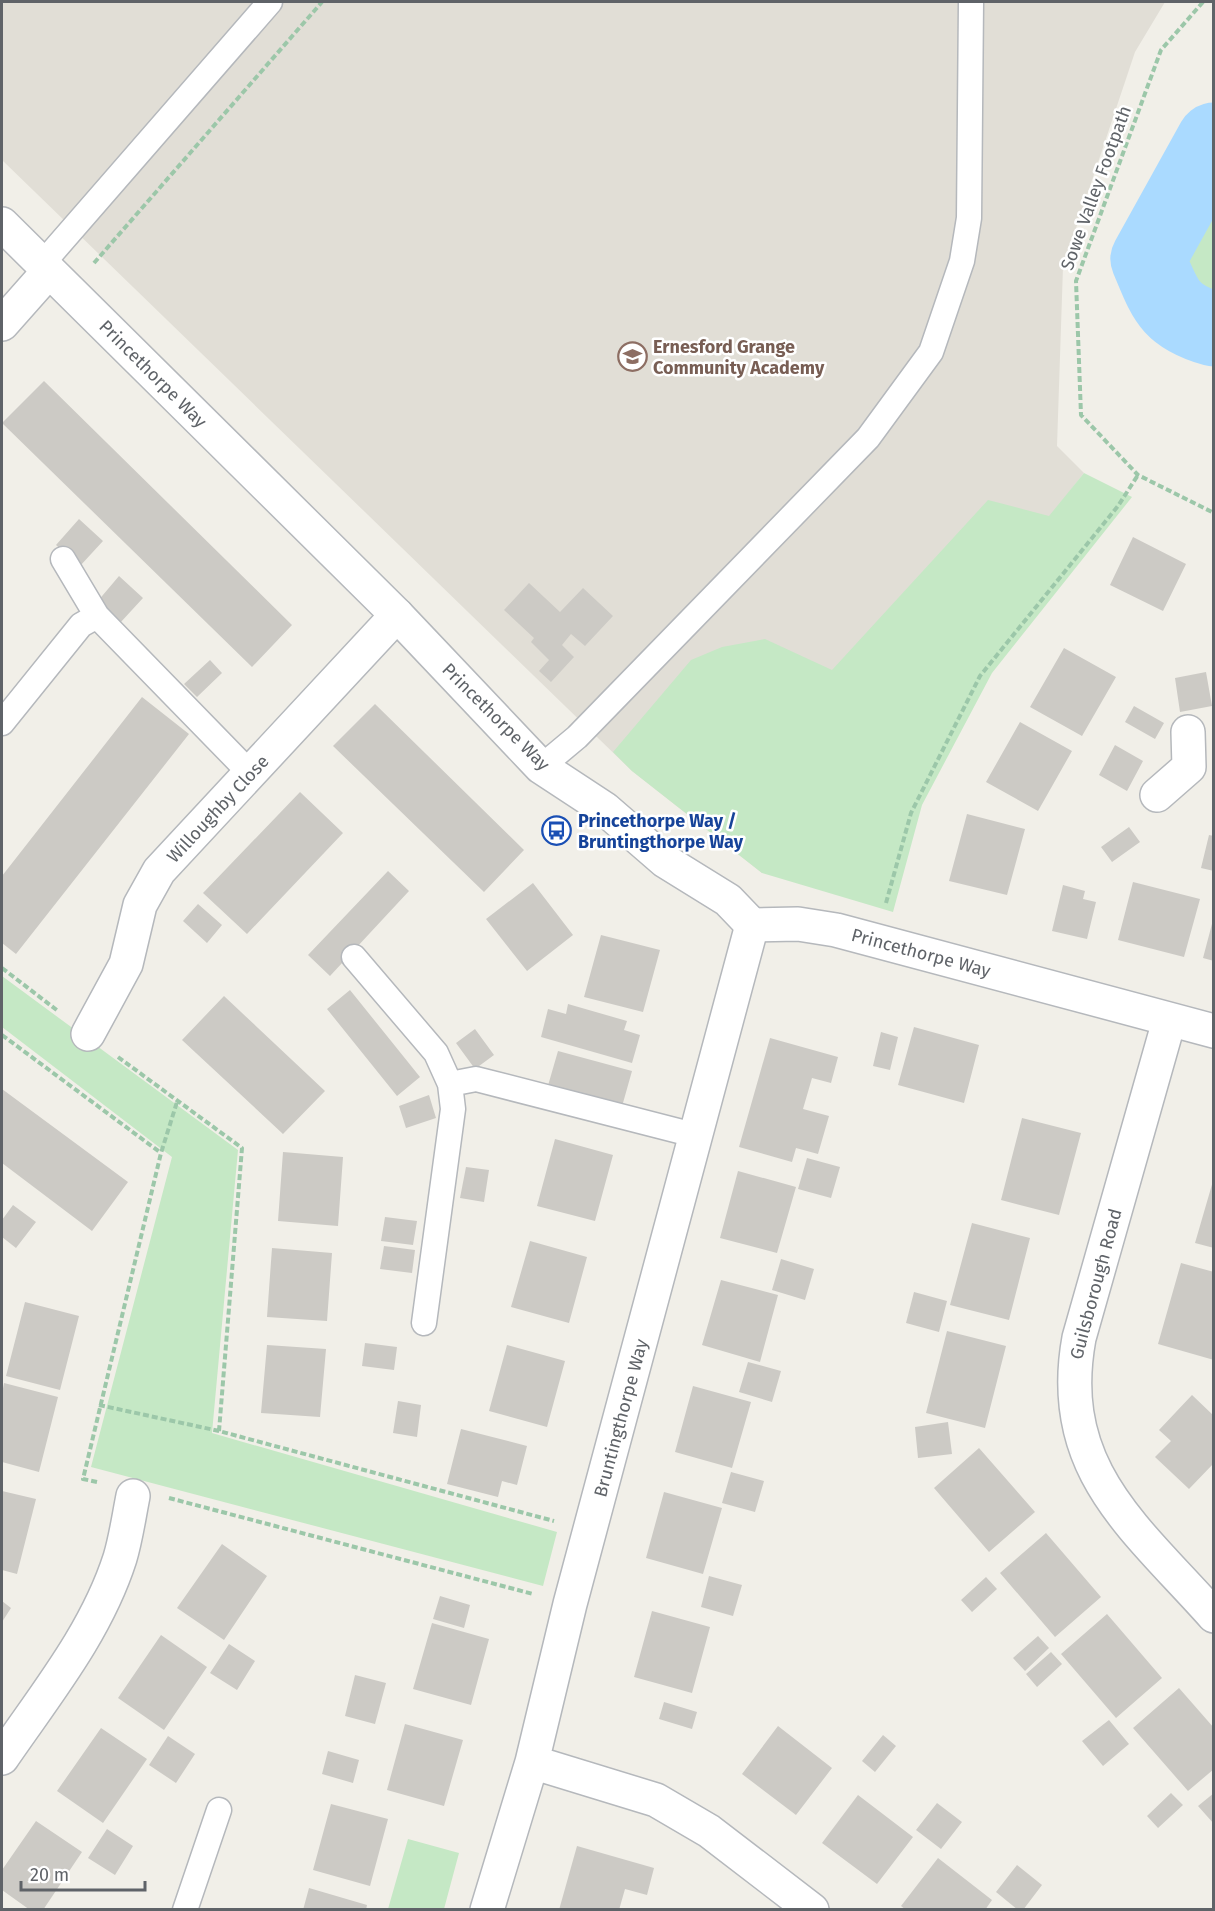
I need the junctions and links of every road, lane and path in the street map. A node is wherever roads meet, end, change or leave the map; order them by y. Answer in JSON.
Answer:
{"nodes":[{"id":1,"x":270,"y":2,"type":"edge"},
{"id":2,"x":322,"y":2,"type":"edge"},
{"id":3,"x":970,"y":2,"type":"edge"},
{"id":4,"x":1203,"y":2,"type":"edge"},
{"id":5,"x":2,"y":224,"type":"edge"},
{"id":6,"x":94,"y":263,"type":"dead end"},
{"id":7,"x":46,"y":267,"type":"junction"},
{"id":8,"x":2,"y":324,"type":"edge"},
{"id":9,"x":1138,"y":475,"type":"junction"},
{"id":10,"x":1214,"y":513,"type":"edge"},
{"id":11,"x":63,"y":559,"type":"dead end"},
{"id":12,"x":397,"y":615,"type":"junction"},
{"id":13,"x":97,"y":616,"type":"junction"},
{"id":14,"x":2,"y":723,"type":"edge"},
{"id":15,"x":1188,"y":732,"type":"dead end"},
{"id":16,"x":541,"y":767,"type":"junction"},
{"id":17,"x":1201,"y":773,"type":"edge"},
{"id":18,"x":250,"y":774,"type":"junction"},
{"id":19,"x":1157,"y":795,"type":"dead end"},
{"id":20,"x":752,"y":925,"type":"junction"},
{"id":21,"x":876,"y":940,"type":"junction"},
{"id":22,"x":354,"y":957,"type":"dead end"},
{"id":23,"x":2,"y":968,"type":"edge"},
{"id":24,"x":1169,"y":1021,"type":"junction"},
{"id":25,"x":1214,"y":1031,"type":"edge"},
{"id":26,"x":88,"y":1034,"type":"junction"},
{"id":27,"x":2,"y":1035,"type":"edge"},
{"id":28,"x":450,"y":1084,"type":"junction"},
{"id":29,"x":177,"y":1102,"type":"junction"},
{"id":30,"x":694,"y":1135,"type":"junction"},
{"id":31,"x":161,"y":1153,"type":"junction"},
{"id":32,"x":424,"y":1323,"type":"dead end"},
{"id":33,"x":99,"y":1405,"type":"junction"},
{"id":34,"x":219,"y":1431,"type":"junction"},
{"id":35,"x":103,"y":1484,"type":"dead end"},
{"id":36,"x":134,"y":1496,"type":"dead end"},
{"id":37,"x":167,"y":1498,"type":"dead end"},
{"id":38,"x":592,"y":1530,"type":"junction"},
{"id":39,"x":570,"y":1604,"type":"junction"},
{"id":40,"x":1214,"y":1616,"type":"edge"},
{"id":41,"x":2,"y":1758,"type":"edge"},
{"id":42,"x":532,"y":1762,"type":"junction"},
{"id":43,"x":219,"y":1810,"type":"dead end"},
{"id":44,"x":185,"y":1910,"type":"edge"},
{"id":45,"x":487,"y":1910,"type":"edge"},
{"id":46,"x":812,"y":1910,"type":"edge"}],
"edges":[{"from":1,"to":7,"type":"lane"},
{"from":2,"to":6,"type":"path"},
{"from":3,"to":16,"type":"lane"},
{"from":4,"to":9,"type":"path","name":"Sowe Valley Footpath"},
{"from":5,"to":7,"type":"street","name":"Princethorpe Way"},
{"from":7,"to":8,"type":"street"},
{"from":7,"to":12,"type":"street","name":"Princethorpe Way"},
{"from":9,"to":10,"type":"path","name":"Sowe Valley Footpath"},
{"from":9,"to":21,"type":"path"},
{"from":11,"to":13,"type":"lane"},
{"from":12,"to":16,"type":"street","name":"Princethorpe Way"},
{"from":12,"to":18,"type":"street","name":"Willoughby Close"},
{"from":13,"to":14,"type":"lane"},
{"from":13,"to":18,"type":"lane"},
{"from":15,"to":17,"type":"street"},
{"from":16,"to":20,"type":"street","name":"Princethorpe Way"},
{"from":17,"to":19,"type":"street"},
{"from":18,"to":26,"type":"street","name":"Willoughby Close"},
{"from":20,"to":21,"type":"street","name":"Princethorpe Way"},
{"from":20,"to":30,"type":"street","name":"Bruntingthorpe Way"},
{"from":21,"to":24,"type":"street","name":"Princethorpe Way"},
{"from":22,"to":28,"type":"lane"},
{"from":23,"to":26,"type":"path"},
{"from":24,"to":25,"type":"street","name":"Princethorpe Way"},
{"from":24,"to":40,"type":"street","name":"Guilsborough Road"},
{"from":26,"to":29,"type":"path"},
{"from":27,"to":31,"type":"path"},
{"from":28,"to":30,"type":"lane"},
{"from":28,"to":32,"type":"lane"},
{"from":29,"to":31,"type":"path"},
{"from":29,"to":34,"type":"path"},
{"from":30,"to":38,"type":"street","name":"Bruntingthorpe Way"},
{"from":31,"to":33,"type":"path"},
{"from":33,"to":34,"type":"path"},
{"from":33,"to":35,"type":"path"},
{"from":34,"to":38,"type":"path"},
{"from":36,"to":41,"type":"street"},
{"from":37,"to":39,"type":"path"},
{"from":38,"to":39,"type":"street","name":"Bruntingthorpe Way"},
{"from":39,"to":42,"type":"street","name":"Bruntingthorpe Way"},
{"from":42,"to":45,"type":"street","name":"Bruntingthorpe Way"},
{"from":42,"to":46,"type":"street"},
{"from":43,"to":44,"type":"lane"}]}
